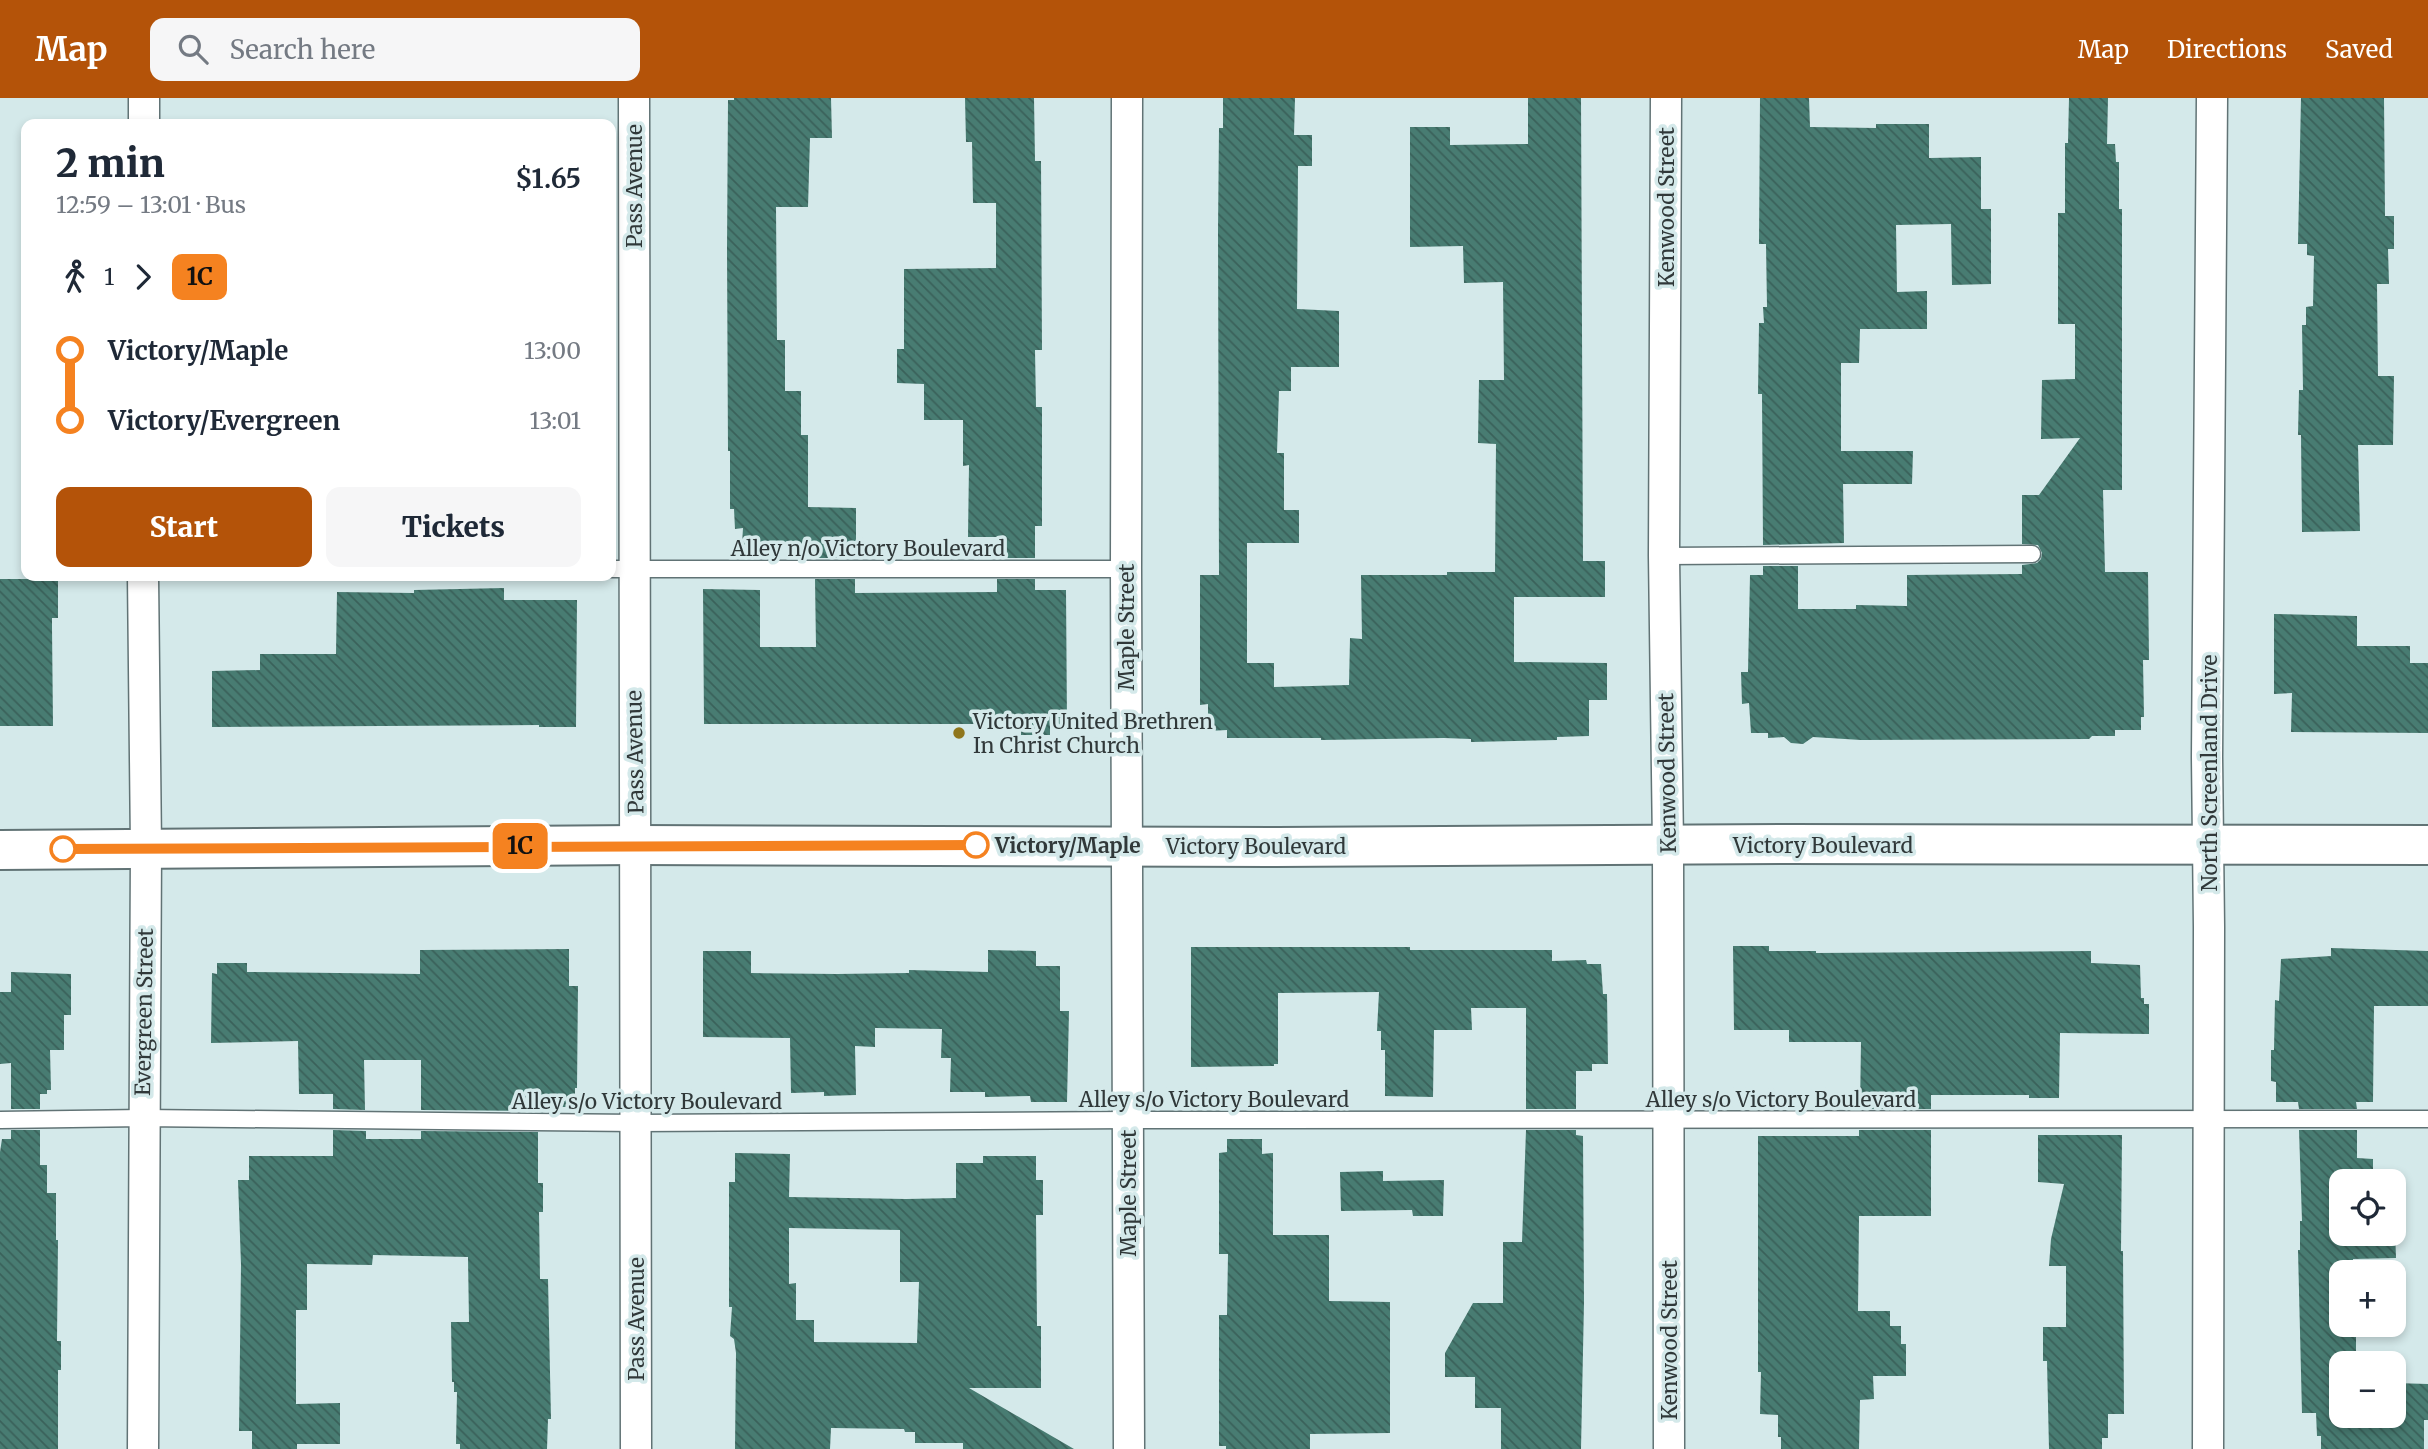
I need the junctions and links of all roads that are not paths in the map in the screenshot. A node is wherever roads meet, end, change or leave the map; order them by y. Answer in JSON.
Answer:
{"nodes":[{"id":1,"x":144,"y":98,"type":"edge"},
{"id":2,"x":635,"y":98,"type":"edge"},
{"id":3,"x":1127,"y":98,"type":"edge"},
{"id":4,"x":1666,"y":98,"type":"edge"},
{"id":5,"x":2212,"y":98,"type":"edge"},
{"id":6,"x":144,"y":119,"type":"edge"},
{"id":7,"x":2032,"y":554,"type":"dead end"},
{"id":8,"x":1664,"y":556,"type":"junction"},
{"id":9,"x":622,"y":569,"type":"edge"},
{"id":10,"x":1126,"y":569,"type":"junction"},
{"id":11,"x":143,"y":581,"type":"edge"},
{"id":12,"x":636,"y":845,"type":"junction"},
{"id":13,"x":1127,"y":845,"type":"junction"},
{"id":14,"x":1668,"y":845,"type":"junction"},
{"id":15,"x":2428,"y":845,"type":"edge"},
{"id":16,"x":2209,"y":846,"type":"junction"},
{"id":17,"x":146,"y":848,"type":"junction"},
{"id":18,"x":0,"y":850,"type":"edge"},
{"id":19,"x":143,"y":1118,"type":"junction"},
{"id":20,"x":2428,"y":1119,"type":"edge"},
{"id":21,"x":0,"y":1120,"type":"edge"},
{"id":22,"x":1128,"y":1120,"type":"junction"},
{"id":23,"x":1668,"y":1120,"type":"junction"},
{"id":24,"x":2207,"y":1120,"type":"junction"},
{"id":25,"x":637,"y":1124,"type":"junction"},
{"id":26,"x":143,"y":1449,"type":"edge"},
{"id":27,"x":636,"y":1449,"type":"edge"},
{"id":28,"x":1129,"y":1449,"type":"edge"},
{"id":29,"x":1669,"y":1449,"type":"edge"},
{"id":30,"x":2208,"y":1449,"type":"edge"}],
"edges":[{"from":1,"to":6,"type":"street"},
{"from":2,"to":9,"type":"street","name":"Pass Avenue"},
{"from":3,"to":10,"type":"street","name":"Maple Street"},
{"from":4,"to":8,"type":"street","name":"Kenwood Street"},
{"from":5,"to":16,"type":"street","name":"North Screenland Drive"},
{"from":7,"to":8,"type":"lane"},
{"from":8,"to":14,"type":"street","name":"Kenwood Street"},
{"from":9,"to":10,"type":"lane","name":"Alley n/o Victory Boulevard"},
{"from":9,"to":12,"type":"street","name":"Pass Avenue"},
{"from":10,"to":13,"type":"street","name":"Maple Street"},
{"from":11,"to":17,"type":"street","name":"Evergreen Street"},
{"from":12,"to":13,"type":"main road","name":"Victory Boulevard"},
{"from":12,"to":17,"type":"main road","name":"Victory Boulevard"},
{"from":12,"to":25,"type":"street","name":"Pass Avenue"},
{"from":13,"to":14,"type":"main road","name":"Victory Boulevard"},
{"from":13,"to":22,"type":"street","name":"Maple Street"},
{"from":14,"to":16,"type":"main road","name":"Victory Boulevard"},
{"from":14,"to":23,"type":"street","name":"Kenwood Street"},
{"from":15,"to":16,"type":"main road","name":"Victory Boulevard"},
{"from":16,"to":24,"type":"street","name":"North Screenland Drive"},
{"from":17,"to":18,"type":"main road","name":"Victory Boulevard"},
{"from":17,"to":19,"type":"street","name":"Evergreen Street"},
{"from":19,"to":21,"type":"lane","name":"Alley s/o Victory Boulevard"},
{"from":19,"to":25,"type":"lane","name":"Alley s/o Victory Boulevard"},
{"from":19,"to":26,"type":"street","name":"Evergreen Street"},
{"from":20,"to":24,"type":"lane","name":"Alley s/o Victory Boulevard"},
{"from":22,"to":23,"type":"lane","name":"Alley s/o Victory Boulevard"},
{"from":22,"to":25,"type":"lane","name":"Alley s/o Victory Boulevard"},
{"from":22,"to":28,"type":"street","name":"Maple Street"},
{"from":23,"to":24,"type":"lane","name":"Alley s/o Victory Boulevard"},
{"from":23,"to":29,"type":"street","name":"Kenwood Street"},
{"from":24,"to":30,"type":"street","name":"North Screenland Drive"},
{"from":25,"to":27,"type":"street","name":"Pass Avenue"}]}
